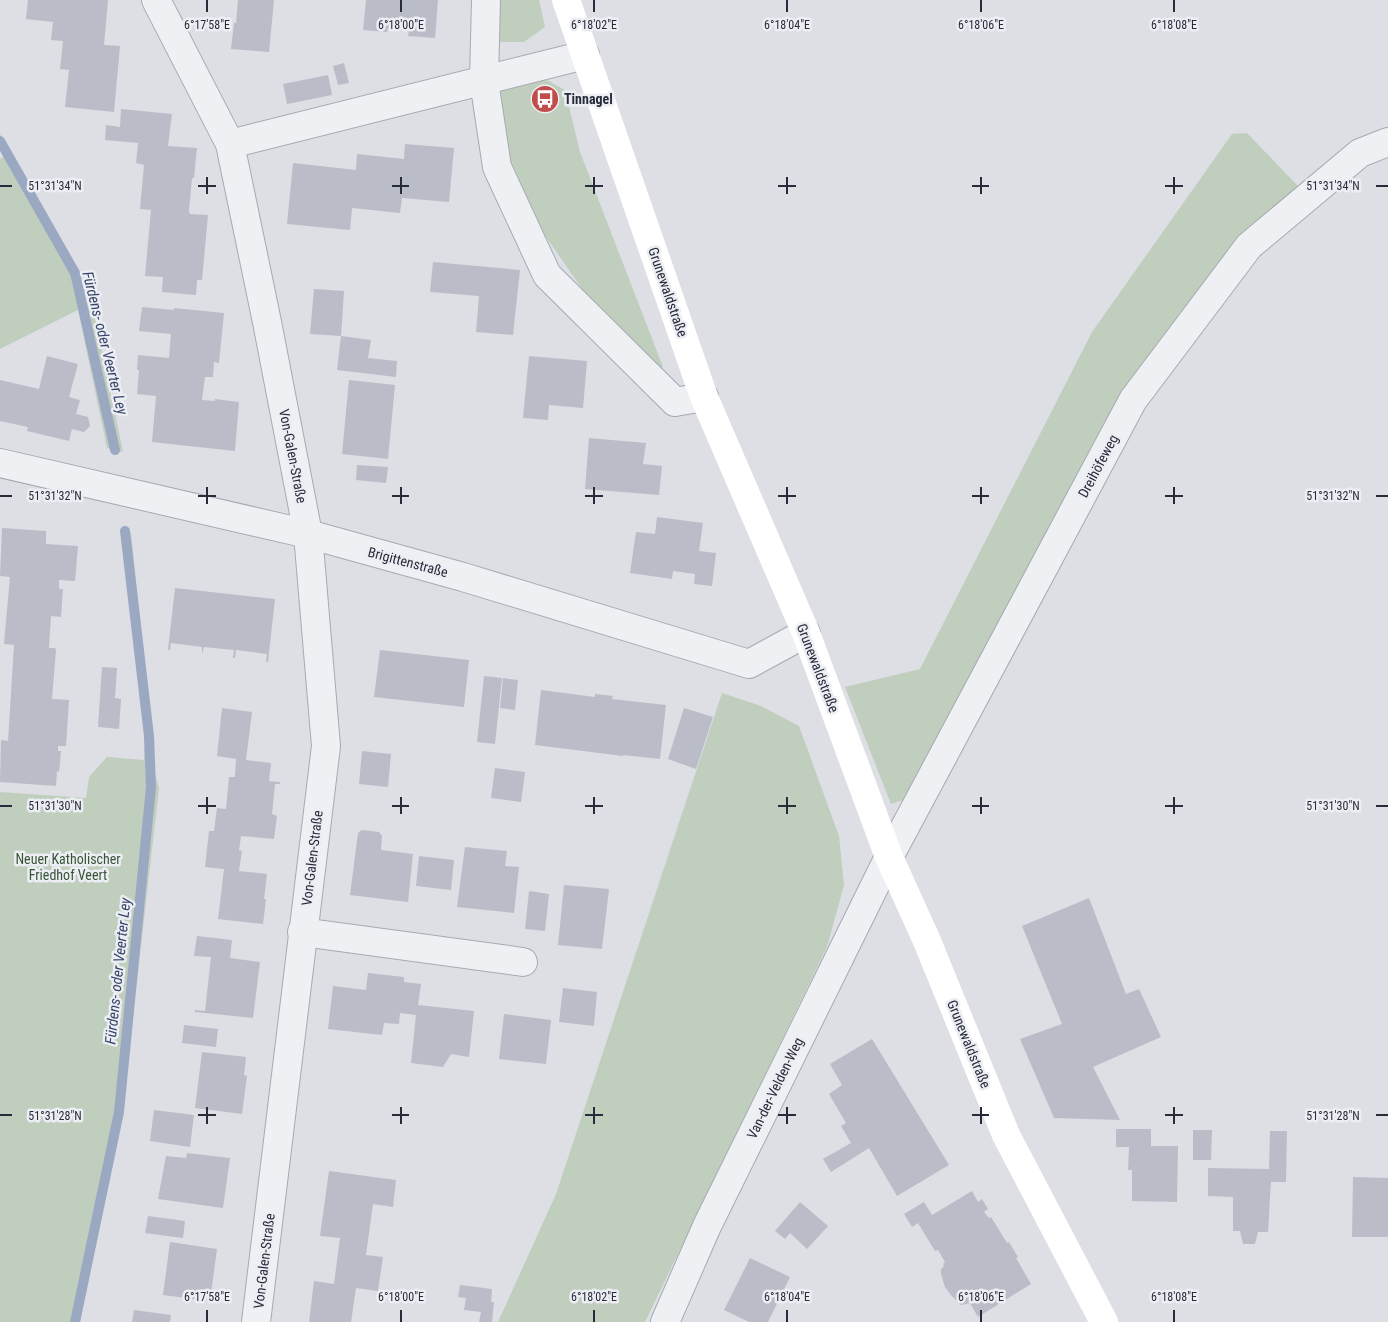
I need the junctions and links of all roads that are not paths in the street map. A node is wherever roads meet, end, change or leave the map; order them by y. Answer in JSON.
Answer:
{"nodes":[{"id":1,"x":156,"y":0,"type":"edge"},
{"id":2,"x":486,"y":0,"type":"edge"},
{"id":3,"x":566,"y":0,"type":"edge"},
{"id":4,"x":585,"y":55,"type":"junction"},
{"id":5,"x":484,"y":81,"type":"junction"},
{"id":6,"x":1388,"y":142,"type":"edge"},
{"id":7,"x":230,"y":144,"type":"junction"},
{"id":8,"x":704,"y":397,"type":"junction"},
{"id":9,"x":0,"y":463,"type":"edge"},
{"id":10,"x":308,"y":534,"type":"junction"},
{"id":11,"x":806,"y":633,"type":"junction"},
{"id":12,"x":889,"y":857,"type":"junction"},
{"id":13,"x":302,"y":932,"type":"junction"},
{"id":14,"x":523,"y":962,"type":"dead end"},
{"id":15,"x":256,"y":1322,"type":"edge"},
{"id":16,"x":665,"y":1322,"type":"edge"},
{"id":17,"x":1104,"y":1322,"type":"edge"}],
"edges":[{"from":1,"to":7,"type":"street","name":"Von-Galen-Straße"},
{"from":2,"to":5,"type":"street"},
{"from":3,"to":4,"type":"street","name":"Grunewaldstraße"},
{"from":4,"to":5,"type":"street"},
{"from":4,"to":8,"type":"street","name":"Grunewaldstraße"},
{"from":5,"to":7,"type":"street"},
{"from":5,"to":8,"type":"street"},
{"from":6,"to":12,"type":"street","name":"Dreihöfeweg"},
{"from":7,"to":10,"type":"street","name":"Von-Galen-Straße"},
{"from":8,"to":11,"type":"street","name":"Grunewaldstraße"},
{"from":9,"to":10,"type":"street","name":"Brigittenstraße"},
{"from":10,"to":11,"type":"street","name":"Brigittenstraße"},
{"from":10,"to":13,"type":"street","name":"Von-Galen-Straße"},
{"from":11,"to":12,"type":"street","name":"Grunewaldstraße"},
{"from":12,"to":16,"type":"street","name":"Van-der-Velden-Weg"},
{"from":12,"to":17,"type":"street","name":"Grunewaldstraße"},
{"from":13,"to":14,"type":"street"},
{"from":13,"to":15,"type":"street","name":"Von-Galen-Straße"}]}
